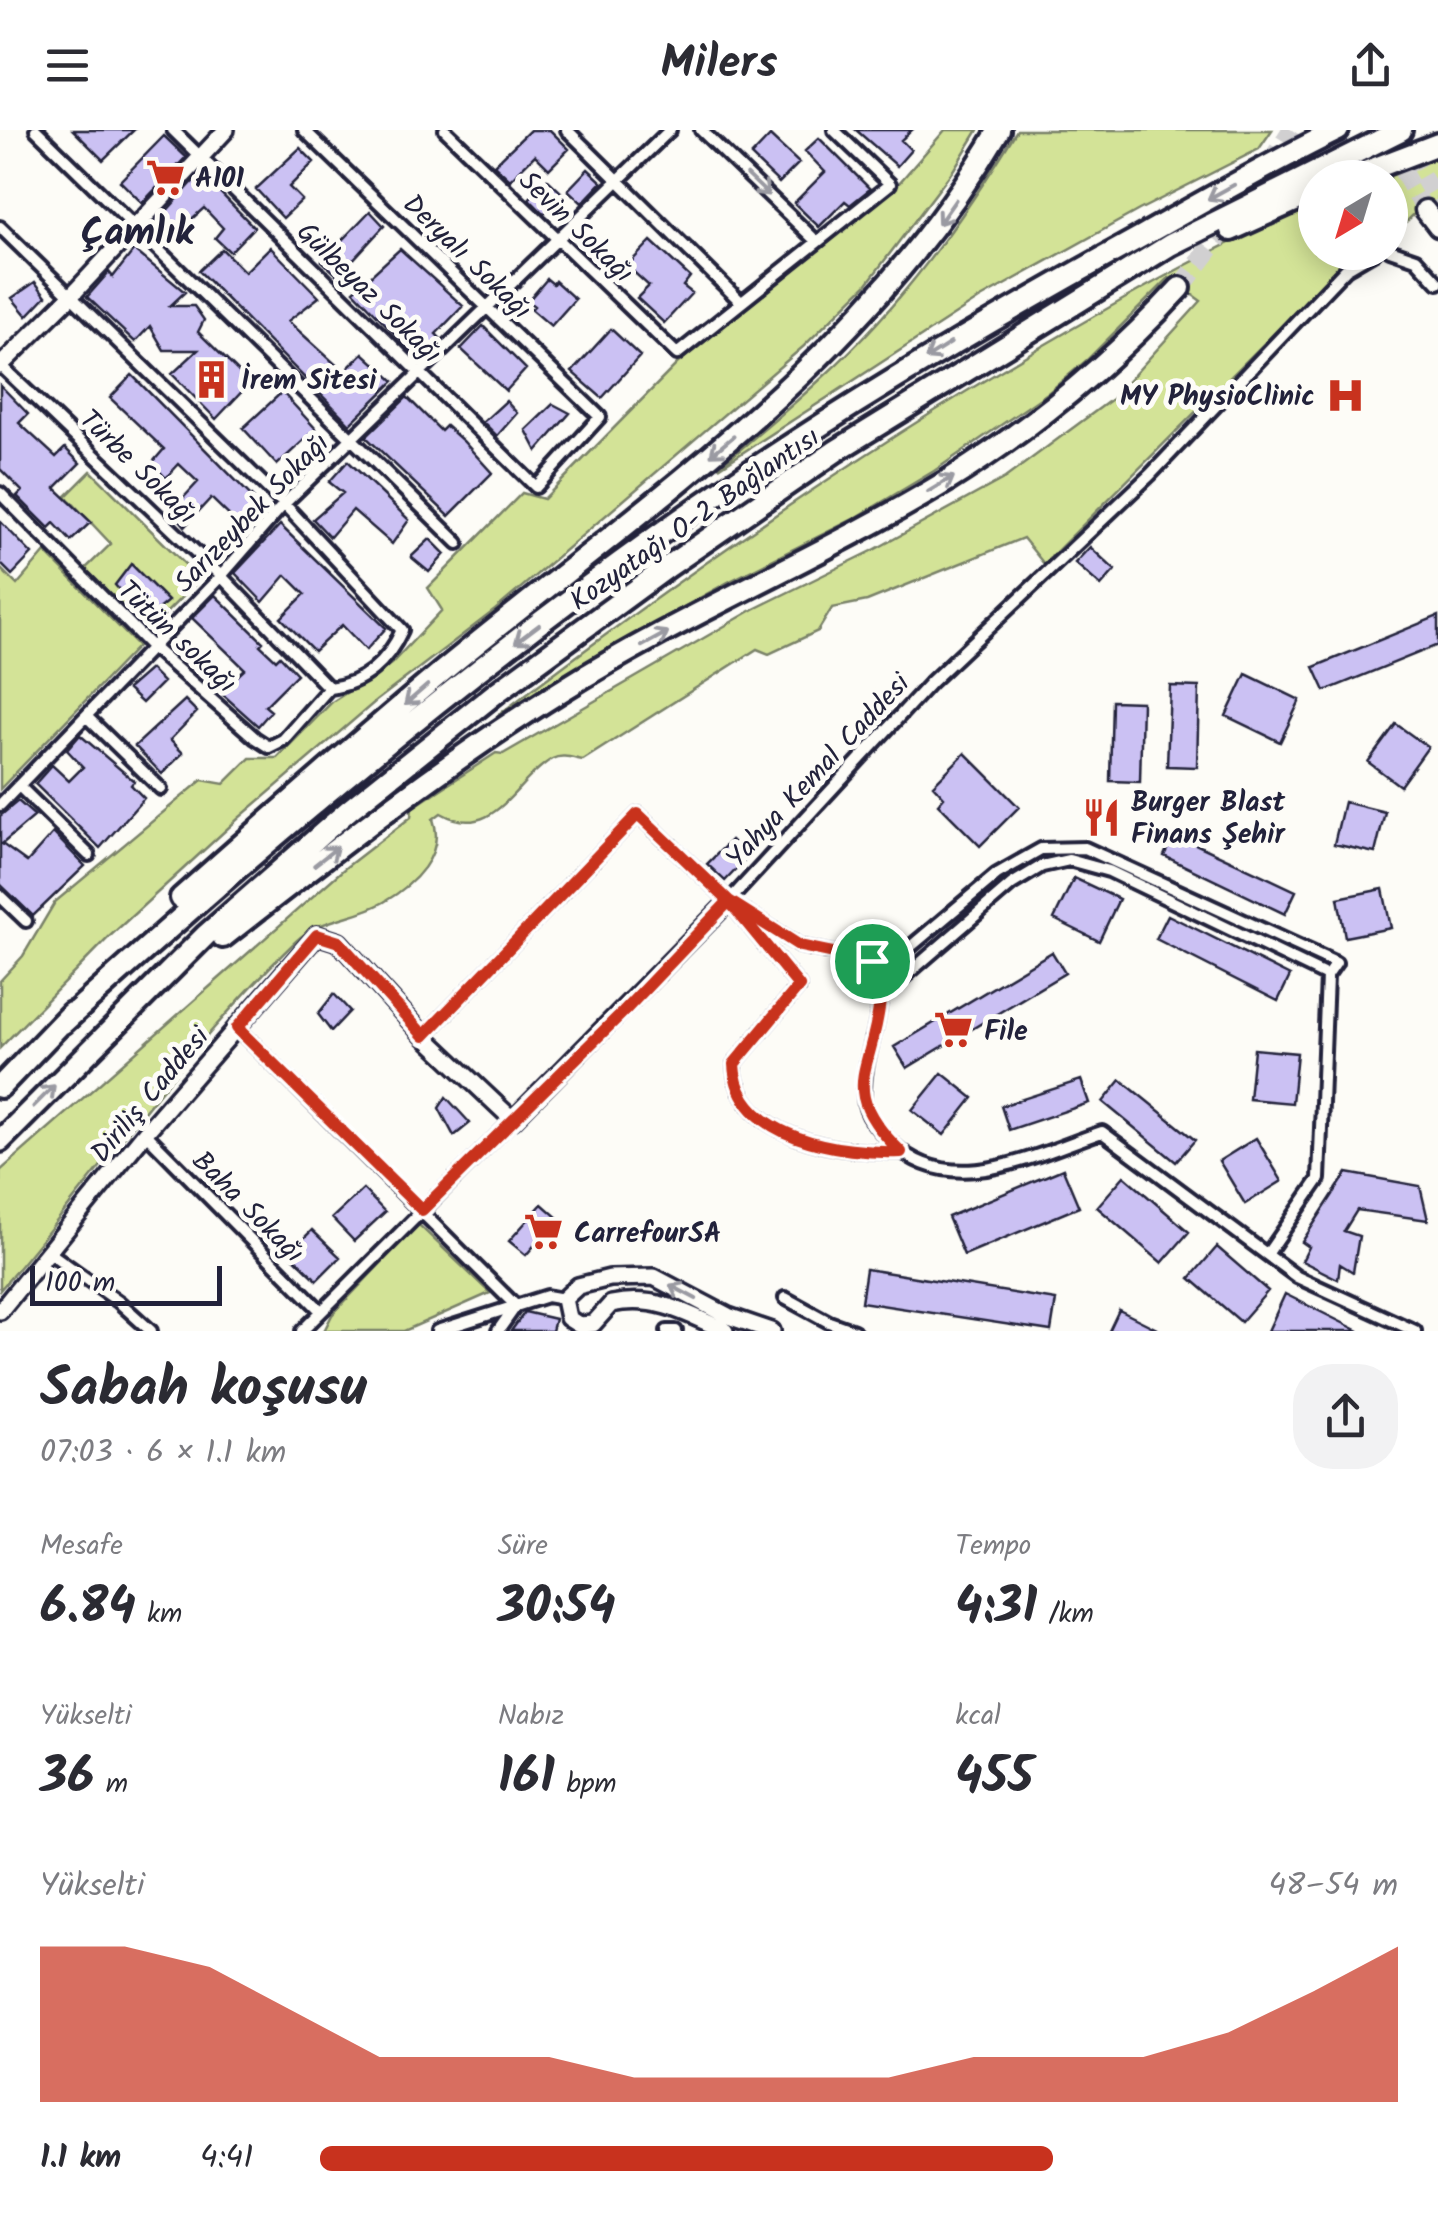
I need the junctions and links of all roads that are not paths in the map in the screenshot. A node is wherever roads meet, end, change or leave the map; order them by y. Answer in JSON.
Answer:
{"nodes":[{"id":1,"x":36,"y":130,"type":"edge"},
{"id":2,"x":173,"y":130,"type":"edge"},
{"id":3,"x":226,"y":130,"type":"edge"},
{"id":4,"x":304,"y":130,"type":"edge"},
{"id":5,"x":445,"y":130,"type":"edge"},
{"id":6,"x":567,"y":130,"type":"edge"},
{"id":7,"x":670,"y":130,"type":"edge"},
{"id":8,"x":701,"y":130,"type":"edge"},
{"id":9,"x":834,"y":130,"type":"edge"},
{"id":10,"x":1000,"y":130,"type":"edge"},
{"id":11,"x":1338,"y":130,"type":"edge"},
{"id":12,"x":1401,"y":130,"type":"edge"},
{"id":13,"x":1438,"y":144,"type":"edge"},
{"id":14,"x":200,"y":157,"type":"junction"},
{"id":15,"x":1396,"y":160,"type":"edge"},
{"id":16,"x":620,"y":182,"type":"junction"},
{"id":17,"x":1298,"y":199,"type":"edge"},
{"id":18,"x":1425,"y":210,"type":"tunnel mouth"},
{"id":19,"x":134,"y":226,"type":"junction"},
{"id":20,"x":0,"y":227,"type":"edge"},
{"id":21,"x":1438,"y":228,"type":"edge"},
{"id":22,"x":558,"y":240,"type":"junction"},
{"id":23,"x":816,"y":241,"type":"junction"},
{"id":24,"x":1408,"y":256,"type":"edge"},
{"id":25,"x":1345,"y":270,"type":"edge"},
{"id":26,"x":1438,"y":283,"type":"edge"},
{"id":27,"x":1180,"y":288,"type":"tunnel mouth"},
{"id":28,"x":70,"y":297,"type":"junction"},
{"id":29,"x":740,"y":302,"type":"junction"},
{"id":30,"x":489,"y":306,"type":"junction"},
{"id":31,"x":1032,"y":330,"type":"junction"},
{"id":32,"x":0,"y":366,"type":"edge"},
{"id":33,"x":421,"y":374,"type":"junction"},
{"id":34,"x":352,"y":440,"type":"junction"},
{"id":35,"x":536,"y":487,"type":"joint"},
{"id":36,"x":0,"y":493,"type":"edge"},
{"id":37,"x":284,"y":504,"type":"junction"},
{"id":38,"x":458,"y":543,"type":"dead end"},
{"id":39,"x":221,"y":576,"type":"junction"},
{"id":40,"x":152,"y":648,"type":"junction"},
{"id":41,"x":329,"y":688,"type":"junction"},
{"id":42,"x":87,"y":717,"type":"junction"},
{"id":43,"x":19,"y":786,"type":"junction"},
{"id":44,"x":161,"y":789,"type":"dead end"},
{"id":45,"x":0,"y":805,"type":"edge"},
{"id":46,"x":89,"y":855,"type":"dead end"},
{"id":47,"x":0,"y":896,"type":"edge"},
{"id":48,"x":729,"y":901,"type":"junction"},
{"id":49,"x":26,"y":921,"type":"dead end"},
{"id":50,"x":872,"y":961,"type":"junction"},
{"id":51,"x":1327,"y":976,"type":"junction"},
{"id":52,"x":881,"y":997,"type":"junction"},
{"id":53,"x":63,"y":1023,"type":"junction"},
{"id":54,"x":237,"y":1028,"type":"junction"},
{"id":55,"x":424,"y":1036,"type":"junction"},
{"id":56,"x":89,"y":1052,"type":"junction"},
{"id":57,"x":0,"y":1087,"type":"edge"},
{"id":58,"x":513,"y":1120,"type":"junction"},
{"id":59,"x":145,"y":1133,"type":"junction"},
{"id":60,"x":0,"y":1141,"type":"edge"},
{"id":61,"x":901,"y":1152,"type":"junction"},
{"id":62,"x":422,"y":1210,"type":"junction"},
{"id":63,"x":1268,"y":1253,"type":"junction"},
{"id":64,"x":50,"y":1254,"type":"junction"},
{"id":65,"x":578,"y":1286,"type":"junction"},
{"id":66,"x":786,"y":1298,"type":"dead end"},
{"id":67,"x":564,"y":1299,"type":"junction"},
{"id":68,"x":516,"y":1306,"type":"junction"},
{"id":69,"x":604,"y":1308,"type":"junction"},
{"id":70,"x":0,"y":1310,"type":"edge"},
{"id":71,"x":322,"y":1310,"type":"junction"},
{"id":72,"x":578,"y":1328,"type":"edge"},
{"id":73,"x":151,"y":1331,"type":"edge"},
{"id":74,"x":302,"y":1331,"type":"edge"},
{"id":75,"x":436,"y":1331,"type":"edge"},
{"id":76,"x":498,"y":1331,"type":"edge"},
{"id":77,"x":667,"y":1331,"type":"edge"},
{"id":78,"x":676,"y":1331,"type":"edge"},
{"id":79,"x":725,"y":1331,"type":"edge"},
{"id":80,"x":772,"y":1331,"type":"edge"},
{"id":81,"x":854,"y":1331,"type":"edge"},
{"id":82,"x":1415,"y":1331,"type":"edge"}],
"edges":[{"from":1,"to":19,"type":"street"},
{"from":2,"to":14,"type":"street","name":"Gülbeyaz Sokağı"},
{"from":3,"to":14,"type":"street"},
{"from":4,"to":30,"type":"street","name":"Deryalı Sokağı"},
{"from":5,"to":22,"type":"street","name":"Sevin Sokağı"},
{"from":6,"to":16,"type":"street"},
{"from":7,"to":16,"type":"street","name":"Sarızeybek Sokağı"},
{"from":8,"to":23,"type":"street","one_way":true},
{"from":9,"to":23,"type":"street"},
{"from":10,"to":53,"type":"highway","one_way":true},
{"from":11,"to":53,"type":"highway","name":"Kozyatağı O-2 Bağlantısı","one_way":true},
{"from":12,"to":31,"type":"highway","name":"Kozyatağı O-2 Bağlantısı"},
{"from":13,"to":15,"type":"highway"},
{"from":14,"to":19,"type":"street"},
{"from":14,"to":33,"type":"street","name":"Gülbeyaz Sokağı"},
{"from":16,"to":22,"type":"street","name":"Sarızeybek Sokağı"},
{"from":16,"to":29,"type":"street"},
{"from":17,"to":31,"type":"highway"},
{"from":18,"to":21,"type":"main road"},
{"from":19,"to":28,"type":"street"},
{"from":19,"to":34,"type":"street"},
{"from":20,"to":28,"type":"street"},
{"from":22,"to":29,"type":"street","name":"Sevin Sokağı"},
{"from":22,"to":30,"type":"street","name":"Sarızeybek Sokağı"},
{"from":23,"to":29,"type":"street"},
{"from":24,"to":26,"type":"street"},
{"from":25,"to":48,"type":"street","name":"Yahya Kemal Caddesi"},
{"from":56,"to":27,"type":"highway","one_way":true},
{"from":28,"to":32,"type":"street"},
{"from":28,"to":37,"type":"street"},
{"from":30,"to":33,"type":"street","name":"Sarızeybek Sokağı"},
{"from":30,"to":35,"type":"street","name":"Deryalı Sokağı"},
{"from":31,"to":56,"type":"highway","name":"Kozyatağı O-2 Bağlantısı"},
{"from":32,"to":39,"type":"street","name":"Türbe Sokağı"},
{"from":33,"to":34,"type":"street","name":"Sarızeybek Sokağı"},
{"from":33,"to":35,"type":"street","name":"Gülbeyaz Sokağı"},
{"from":34,"to":37,"type":"street","name":"Sarızeybek Sokağı"},
{"from":34,"to":38,"type":"street"},
{"from":36,"to":40,"type":"street","name":"Tütün sokağı"},
{"from":37,"to":39,"type":"street","name":"Sarızeybek Sokağı"},
{"from":37,"to":41,"type":"street"},
{"from":39,"to":40,"type":"street","name":"Sarızeybek Sokağı"},
{"from":39,"to":41,"type":"street","name":"Türbe Sokağı"},
{"from":40,"to":41,"type":"street","name":"Tütün sokağı"},
{"from":40,"to":42,"type":"street","name":"Sarızeybek Sokağı"},
{"from":42,"to":43,"type":"street","name":"Sarızeybek Sokağı"},
{"from":42,"to":44,"type":"street"},
{"from":43,"to":45,"type":"street","name":"Sarızeybek Sokağı"},
{"from":43,"to":46,"type":"street"},
{"from":47,"to":49,"type":"street"},
{"from":48,"to":50,"type":"street"},
{"from":48,"to":55,"type":"street"},
{"from":48,"to":58,"type":"street","name":"Yahya Kemal Caddesi"},
{"from":48,"to":61,"type":"street"},
{"from":50,"to":51,"type":"street"},
{"from":50,"to":52,"type":"street"},
{"from":51,"to":52,"type":"street"},
{"from":51,"to":63,"type":"street"},
{"from":52,"to":61,"type":"street"},
{"from":53,"to":57,"type":"highway"},
{"from":54,"to":55,"type":"street","name":"Diriliş Caddesi"},
{"from":54,"to":59,"type":"street","name":"Diriliş Caddesi"},
{"from":54,"to":62,"type":"street"},
{"from":55,"to":58,"type":"street","name":"Diriliş Caddesi"},
{"from":60,"to":56,"type":"highway","one_way":true},
{"from":58,"to":62,"type":"street","name":"Yahya Kemal Caddesi"},
{"from":59,"to":64,"type":"street","name":"Diriliş Caddesi"},
{"from":59,"to":71,"type":"street","name":"Baha Sokağı"},
{"from":61,"to":63,"type":"street"},
{"from":62,"to":68,"type":"street"},
{"from":62,"to":71,"type":"street","name":"Yahya Kemal Caddesi"},
{"from":63,"to":82,"type":"street"},
{"from":64,"to":70,"type":"street","name":"Diriliş Caddesi"},
{"from":64,"to":73,"type":"street"},
{"from":65,"to":67,"type":"street"},
{"from":65,"to":69,"type":"street"},
{"from":80,"to":65,"type":"street","one_way":true},
{"from":66,"to":81,"type":"street"},
{"from":67,"to":68,"type":"street"},
{"from":67,"to":72,"type":"street"},
{"from":68,"to":75,"type":"street"},
{"from":68,"to":76,"type":"street"},
{"from":69,"to":72,"type":"street"},
{"from":69,"to":79,"type":"street"},
{"from":71,"to":74,"type":"street","name":"Yahya Kemal Caddesi"},
{"from":77,"to":78,"type":"street"}]}
